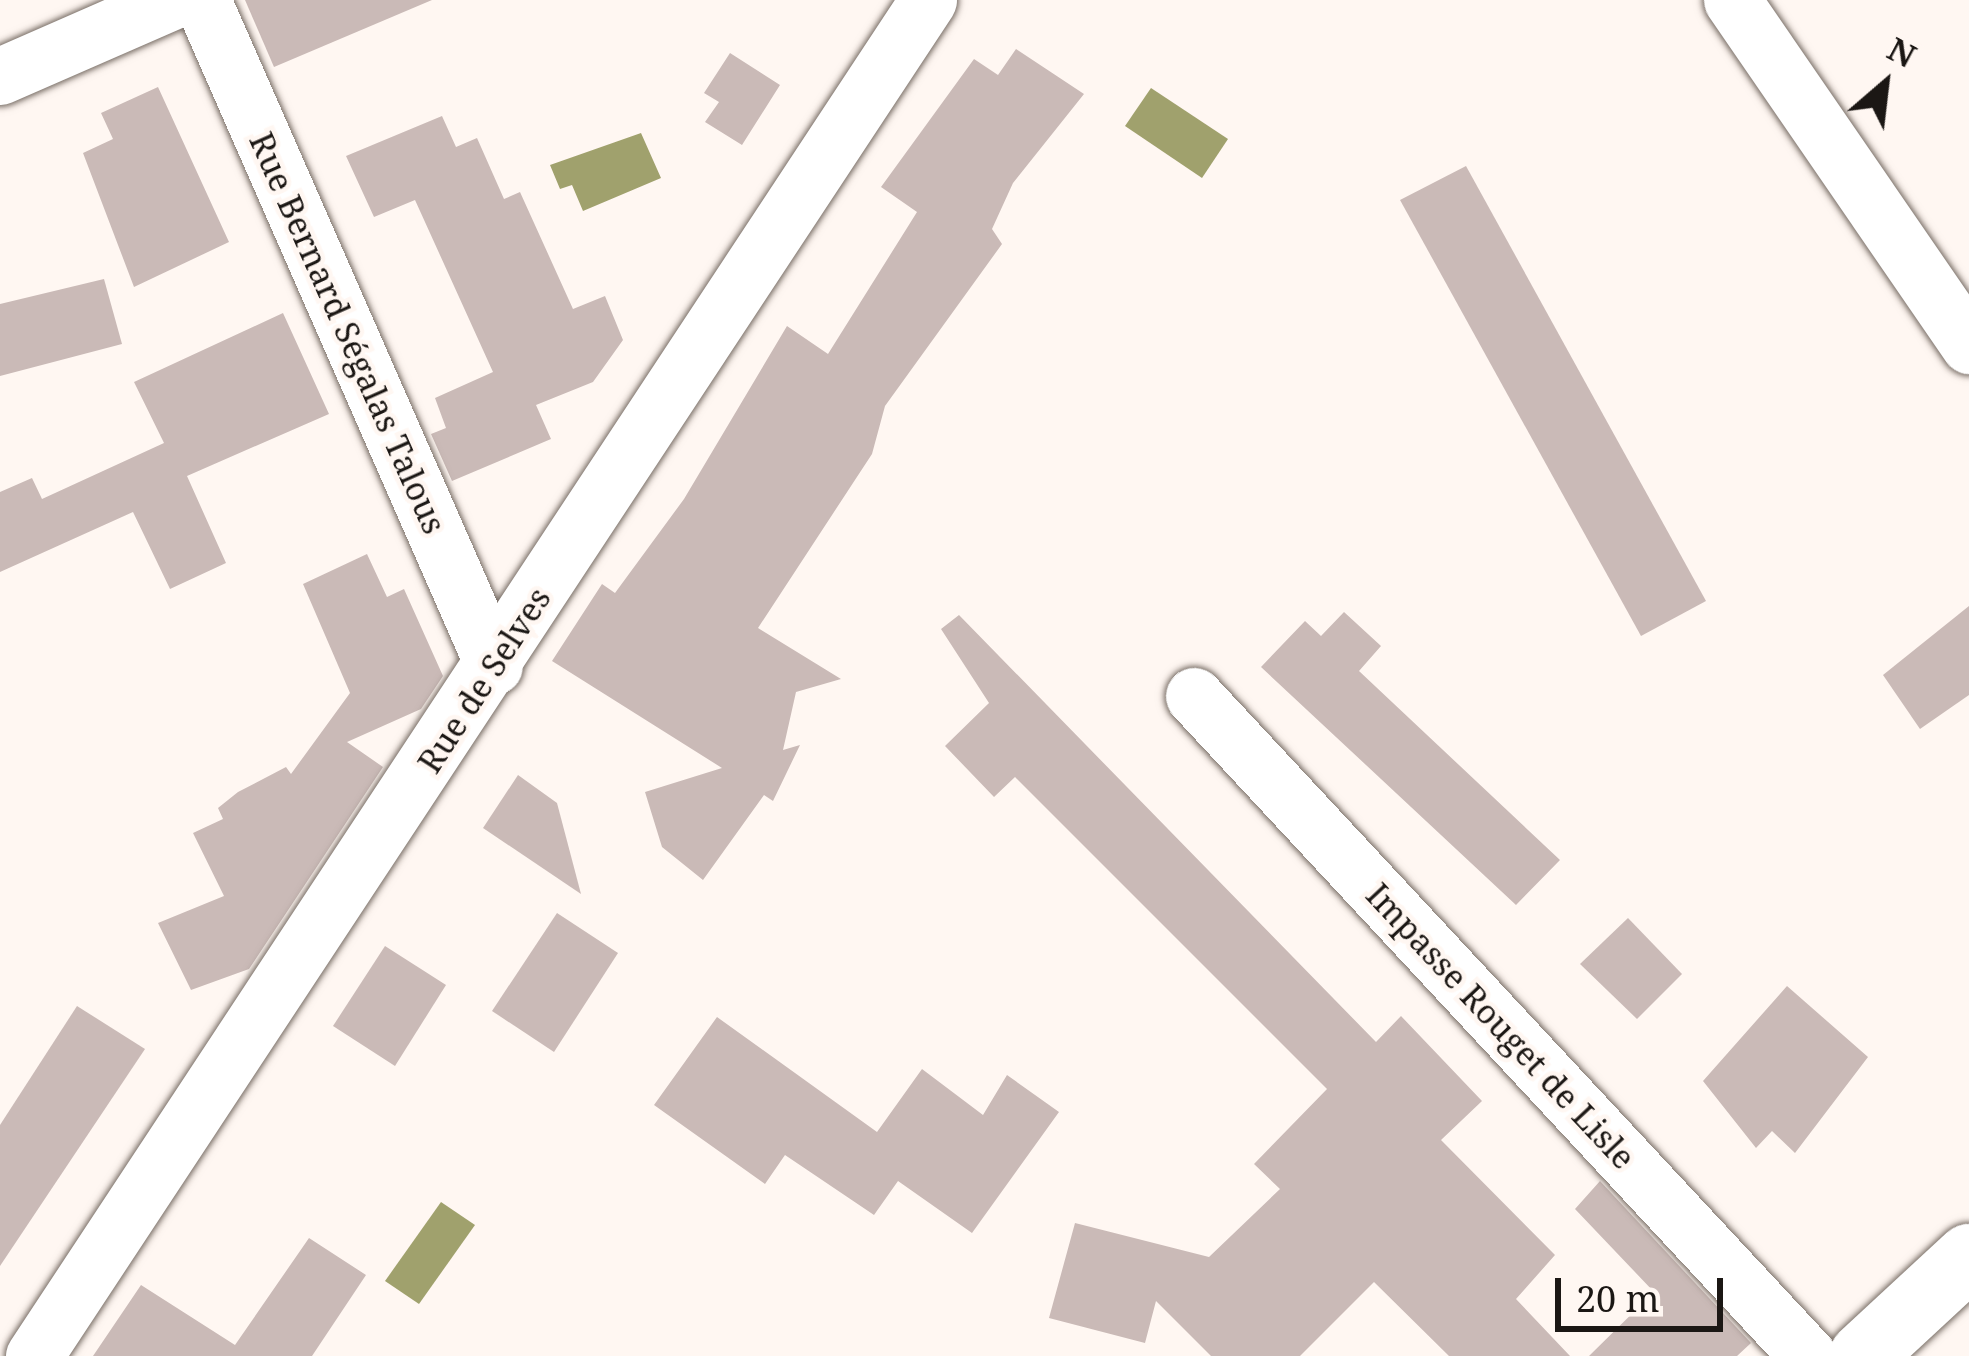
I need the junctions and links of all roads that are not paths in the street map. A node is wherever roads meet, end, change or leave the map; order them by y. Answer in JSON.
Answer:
{"nodes":[{"id":1,"x":174,"y":0,"type":"edge"},
{"id":2,"x":202,"y":0,"type":"edge"},
{"id":3,"x":928,"y":0,"type":"edge"},
{"id":4,"x":1732,"y":0,"type":"edge"},
{"id":5,"x":0,"y":76,"type":"edge"},
{"id":6,"x":1969,"y":345,"type":"edge"},
{"id":7,"x":494,"y":666,"type":"junction"},
{"id":8,"x":1193,"y":696,"type":"dead end"},
{"id":9,"x":1969,"y":1257,"type":"edge"},
{"id":10,"x":34,"y":1356,"type":"edge"},
{"id":11,"x":1808,"y":1356,"type":"edge"},
{"id":12,"x":1862,"y":1356,"type":"edge"}],
"edges":[{"from":1,"to":5,"type":"street"},
{"from":2,"to":7,"type":"street","name":"Rue Bernard Ségalas Talous"},
{"from":3,"to":7,"type":"street","name":"Rue de Selves"},
{"from":4,"to":6,"type":"street"},
{"from":7,"to":10,"type":"street","name":"Rue de Selves"},
{"from":8,"to":11,"type":"street","name":"Impasse Rouget de Lisle"},
{"from":9,"to":12,"type":"street"}]}
